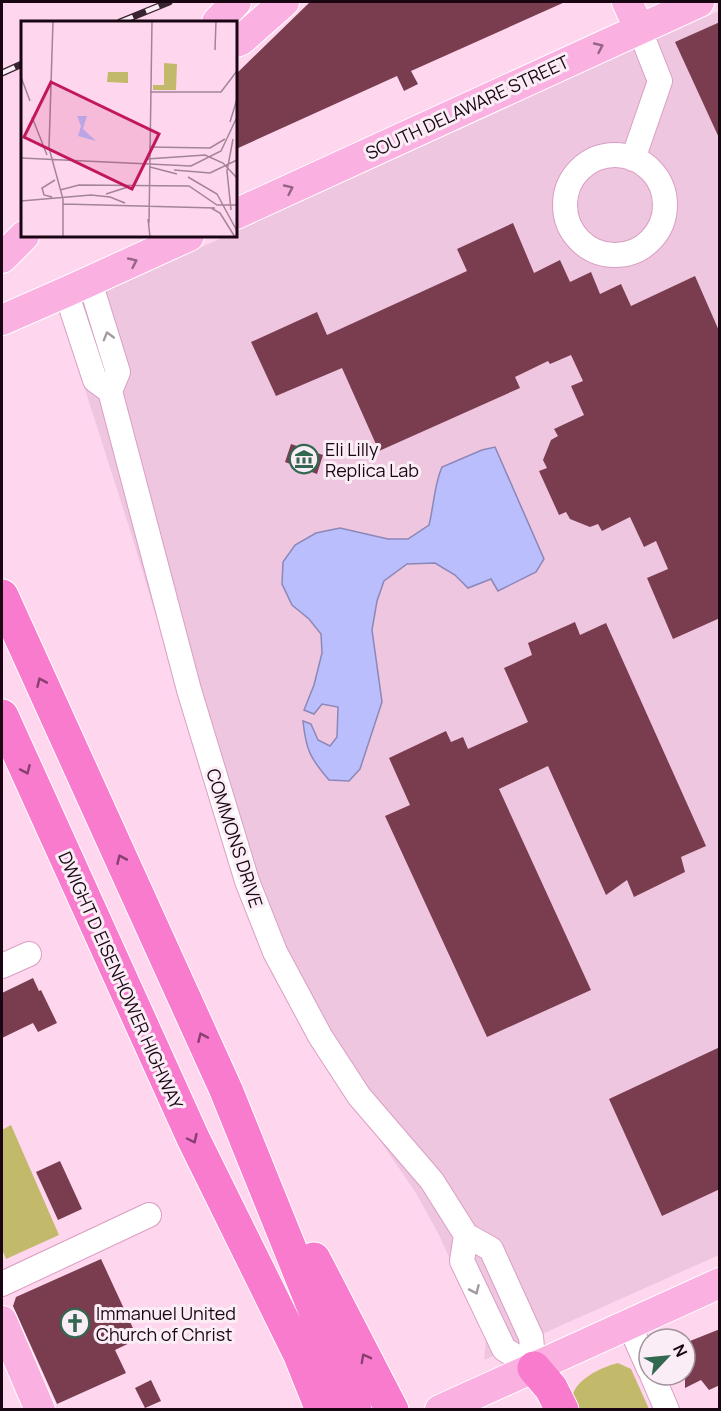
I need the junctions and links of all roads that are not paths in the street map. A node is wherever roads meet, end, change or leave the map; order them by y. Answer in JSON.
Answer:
{"nodes":[{"id":1,"x":236,"y":2,"type":"edge"},
{"id":2,"x":262,"y":2,"type":"edge"},
{"id":3,"x":284,"y":2,"type":"edge"},
{"id":4,"x":627,"y":2,"type":"edge"},
{"id":5,"x":699,"y":2,"type":"edge"},
{"id":6,"x":218,"y":21,"type":"edge"},
{"id":7,"x":237,"y":27,"type":"edge"},
{"id":8,"x":639,"y":28,"type":"junction"},
{"id":9,"x":237,"y":42,"type":"edge"},
{"id":10,"x":633,"y":159,"type":"junction"},
{"id":11,"x":237,"y":214,"type":"edge"},
{"id":12,"x":23,"y":237,"type":"edge"},
{"id":13,"x":187,"y":237,"type":"edge"},
{"id":14,"x":2,"y":258,"type":"edge"},
{"id":15,"x":78,"y":287,"type":"junction"},
{"id":16,"x":2,"y":320,"type":"edge"},
{"id":17,"x":2,"y":596,"type":"edge"},
{"id":18,"x":2,"y":716,"type":"edge"},
{"id":19,"x":29,"y":954,"type":"dead end"},
{"id":20,"x":2,"y":966,"type":"edge"},
{"id":21,"x":226,"y":1090,"type":"junction"},
{"id":22,"x":149,"y":1215,"type":"dead end"},
{"id":23,"x":243,"y":1242,"type":"junction"},
{"id":24,"x":720,"y":1283,"type":"edge"},
{"id":25,"x":2,"y":1284,"type":"edge"},
{"id":26,"x":2,"y":1321,"type":"edge"},
{"id":27,"x":629,"y":1324,"type":"junction"},
{"id":28,"x":637,"y":1342,"type":"edge"},
{"id":29,"x":2,"y":1357,"type":"edge"},
{"id":30,"x":534,"y":1368,"type":"junction"},
{"id":31,"x":657,"y":1387,"type":"edge"},
{"id":32,"x":39,"y":1410,"type":"edge"},
{"id":33,"x":301,"y":1410,"type":"edge"},
{"id":34,"x":321,"y":1410,"type":"edge"},
{"id":35,"x":355,"y":1410,"type":"edge"},
{"id":36,"x":392,"y":1410,"type":"edge"},
{"id":37,"x":440,"y":1410,"type":"edge"},
{"id":38,"x":562,"y":1410,"type":"edge"},
{"id":39,"x":667,"y":1410,"type":"edge"}],
"edges":[{"from":1,"to":6,"type":"main road"},
{"from":2,"to":7,"type":"main road"},
{"from":3,"to":9,"type":"main road"},
{"from":4,"to":8,"type":"main road"},
{"from":5,"to":8,"type":"main road","name":"SOUTH DELAWARE STREET"},
{"from":8,"to":10,"type":"street"},
{"from":11,"to":8,"type":"main road","name":"SOUTH DELAWARE STREET","one_way":true},
{"from":10,"to":10,"type":"street"},
{"from":12,"to":14,"type":"main road"},
{"from":15,"to":13,"type":"main road","one_way":true},
{"from":15,"to":16,"type":"main road"},
{"from":15,"to":30,"type":"street","name":"COMMONS DRIVE"},
{"from":21,"to":17,"type":"highway","one_way":true},
{"from":18,"to":23,"type":"highway","name":"DWIGHT D EISENHOWER HIGHWAY","one_way":true},
{"from":19,"to":20,"type":"street"},
{"from":21,"to":35,"type":"highway"},
{"from":36,"to":21,"type":"highway","one_way":true},
{"from":22,"to":25,"type":"street"},
{"from":23,"to":33,"type":"highway"},
{"from":23,"to":34,"type":"highway"},
{"from":24,"to":27,"type":"main road"},
{"from":26,"to":32,"type":"main road"},
{"from":27,"to":28,"type":"street"},
{"from":27,"to":30,"type":"main road"},
{"from":29,"to":32,"type":"main road"},
{"from":30,"to":37,"type":"main road"},
{"from":30,"to":38,"type":"highway"},
{"from":31,"to":39,"type":"street"}]}
